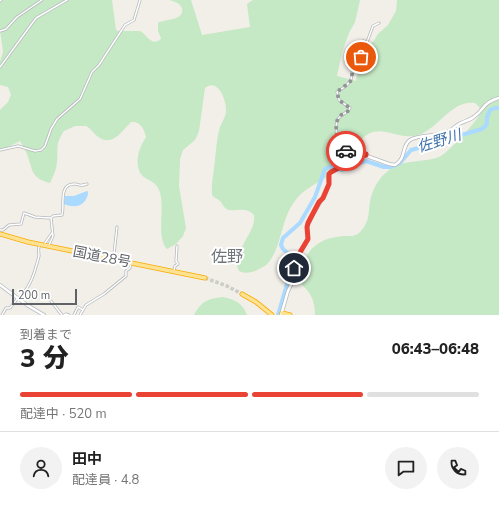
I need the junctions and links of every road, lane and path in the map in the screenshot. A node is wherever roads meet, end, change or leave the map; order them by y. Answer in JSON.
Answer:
{"nodes":[{"id":1,"x":42,"y":0,"type":"edge"},
{"id":2,"x":67,"y":0,"type":"edge"},
{"id":3,"x":140,"y":0,"type":"edge"},
{"id":4,"x":379,"y":24,"type":"dead end"},
{"id":5,"x":0,"y":31,"type":"edge"},
{"id":6,"x":0,"y":67,"type":"edge"},
{"id":7,"x":499,"y":98,"type":"edge"},
{"id":8,"x":0,"y":150,"type":"edge"},
{"id":9,"x":366,"y":155,"type":"junction"},
{"id":10,"x":87,"y":184,"type":"dead end"},
{"id":11,"x":51,"y":218,"type":"junction"},
{"id":12,"x":117,"y":227,"type":"dead end"},
{"id":13,"x":0,"y":230,"type":"edge"},
{"id":14,"x":52,"y":233,"type":"junction"},
{"id":15,"x":0,"y":234,"type":"edge"},
{"id":16,"x":45,"y":243,"type":"dead end"},
{"id":17,"x":48,"y":246,"type":"junction"},
{"id":18,"x":177,"y":246,"type":"dead end"},
{"id":19,"x":39,"y":247,"type":"dead end"},
{"id":20,"x":128,"y":256,"type":"dead end"},
{"id":21,"x":131,"y":263,"type":"junction"},
{"id":22,"x":174,"y":271,"type":"junction"},
{"id":23,"x":205,"y":278,"type":"tunnel mouth"},
{"id":24,"x":0,"y":285,"type":"edge"},
{"id":25,"x":242,"y":294,"type":"tunnel mouth"},
{"id":26,"x":19,"y":299,"type":"junction"},
{"id":27,"x":51,"y":301,"type":"dead end"},
{"id":28,"x":83,"y":310,"type":"junction"},
{"id":29,"x":271,"y":314,"type":"edge"},
{"id":30,"x":281,"y":314,"type":"edge"},
{"id":31,"x":2,"y":315,"type":"edge"},
{"id":32,"x":44,"y":315,"type":"edge"},
{"id":33,"x":63,"y":315,"type":"edge"},
{"id":34,"x":69,"y":315,"type":"edge"},
{"id":35,"x":74,"y":315,"type":"edge"},
{"id":36,"x":80,"y":315,"type":"edge"},
{"id":37,"x":290,"y":315,"type":"edge"}],
"edges":[{"from":1,"to":5,"type":"street"},
{"from":2,"to":6,"type":"street"},
{"from":3,"to":8,"type":"street"},
{"from":4,"to":9,"type":"street"},
{"from":7,"to":9,"type":"main road"},
{"from":9,"to":30,"type":"main road"},
{"from":10,"to":11,"type":"street"},
{"from":11,"to":13,"type":"street"},
{"from":11,"to":14,"type":"street"},
{"from":12,"to":20,"type":"street"},
{"from":14,"to":16,"type":"street"},
{"from":14,"to":17,"type":"street"},
{"from":15,"to":17,"type":"highway","name":"国道28号"},
{"from":17,"to":21,"type":"highway","name":"国道28号"},
{"from":18,"to":22,"type":"street"},
{"from":19,"to":26,"type":"street"},
{"from":21,"to":22,"type":"highway","name":"国道28号"},
{"from":21,"to":28,"type":"street"},
{"from":22,"to":23,"type":"highway","name":"国道28号"},
{"from":24,"to":26,"type":"main road"},
{"from":25,"to":29,"type":"highway"},
{"from":26,"to":31,"type":"street"},
{"from":26,"to":32,"type":"main road"},
{"from":27,"to":33,"type":"street"},
{"from":28,"to":35,"type":"street"},
{"from":28,"to":36,"type":"street"},
{"from":30,"to":37,"type":"highway"},
{"from":33,"to":34,"type":"street"}]}
